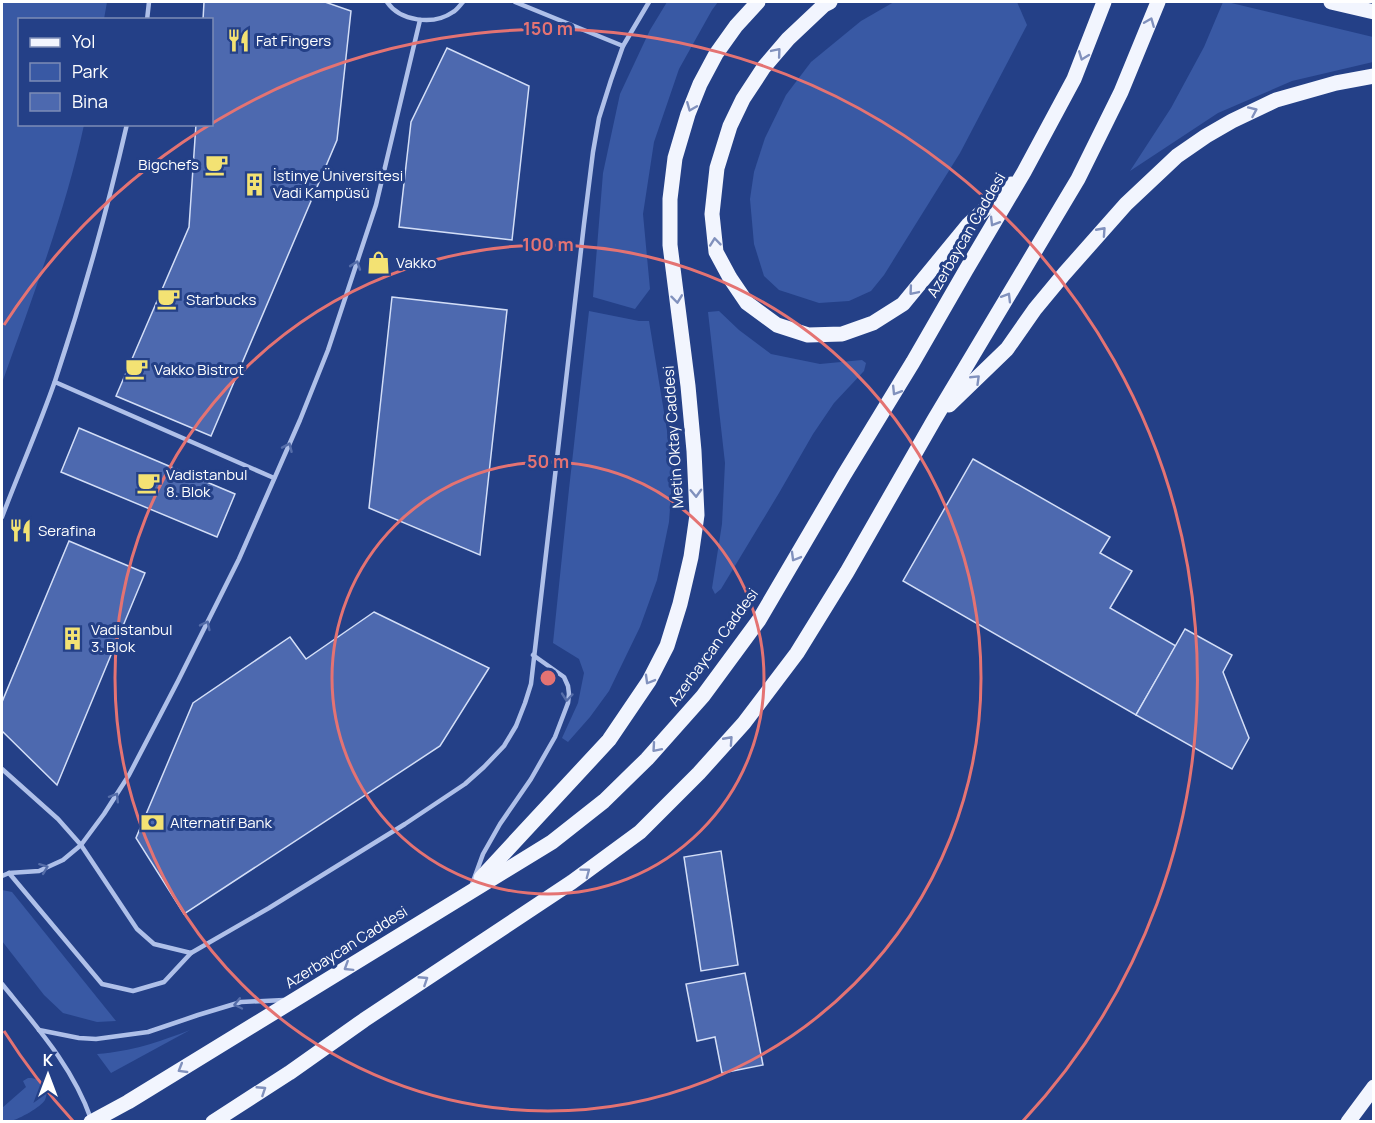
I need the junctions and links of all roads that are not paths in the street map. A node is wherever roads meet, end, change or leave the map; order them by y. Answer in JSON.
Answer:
{"nodes":[{"id":1,"x":149,"y":2,"type":"edge"},
{"id":2,"x":387,"y":2,"type":"edge"},
{"id":3,"x":463,"y":2,"type":"edge"},
{"id":4,"x":515,"y":2,"type":"edge"},
{"id":5,"x":649,"y":2,"type":"edge"},
{"id":6,"x":759,"y":2,"type":"edge"},
{"id":7,"x":830,"y":2,"type":"edge"},
{"id":8,"x":1104,"y":2,"type":"edge"},
{"id":9,"x":1158,"y":2,"type":"edge"},
{"id":10,"x":1331,"y":2,"type":"edge"},
{"id":11,"x":1374,"y":12,"type":"edge"},
{"id":12,"x":147,"y":18,"type":"edge"},
{"id":13,"x":420,"y":20,"type":"junction"},
{"id":14,"x":623,"y":46,"type":"junction"},
{"id":15,"x":1374,"y":76,"type":"edge"},
{"id":16,"x":127,"y":126,"type":"edge"},
{"id":17,"x":1024,"y":172,"type":"junction"},
{"id":18,"x":55,"y":382,"type":"junction"},
{"id":19,"x":934,"y":420,"type":"junction"},
{"id":20,"x":274,"y":478,"type":"junction"},
{"id":21,"x":2,"y":517,"type":"edge"},
{"id":22,"x":533,"y":655,"type":"junction"},
{"id":23,"x":2,"y":769,"type":"edge"},
{"id":24,"x":81,"y":845,"type":"junction"},
{"id":25,"x":9,"y":873,"type":"junction"},
{"id":26,"x":2,"y":876,"type":"edge"},
{"id":27,"x":469,"y":892,"type":"junction"},
{"id":28,"x":191,"y":953,"type":"junction"},
{"id":29,"x":2,"y":984,"type":"edge"},
{"id":30,"x":296,"y":999,"type":"junction"},
{"id":31,"x":39,"y":1030,"type":"junction"},
{"id":32,"x":1374,"y":1087,"type":"edge"},
{"id":33,"x":92,"y":1121,"type":"edge"},
{"id":34,"x":213,"y":1122,"type":"edge"},
{"id":35,"x":1348,"y":1122,"type":"edge"}],
"edges":[{"from":1,"to":12,"type":"lane"},
{"from":2,"to":13,"type":"lane"},
{"from":3,"to":13,"type":"lane"},
{"from":4,"to":14,"type":"lane"},
{"from":5,"to":14,"type":"lane"},
{"from":6,"to":27,"type":"main road","name":"Metin Oktay Caddesi","one_way":true},
{"from":17,"to":7,"type":"main road","one_way":true},
{"from":8,"to":17,"type":"main road","name":"Azerbaycan Caddesi","one_way":true},
{"from":19,"to":9,"type":"main road","one_way":true},
{"from":10,"to":11,"type":"main road"},
{"from":20,"to":13,"type":"lane","one_way":true},
{"from":14,"to":22,"type":"lane"},
{"from":19,"to":15,"type":"main road","one_way":true},
{"from":16,"to":18,"type":"lane"},
{"from":17,"to":27,"type":"main road","name":"Azerbaycan Caddesi","one_way":true},
{"from":18,"to":20,"type":"lane"},
{"from":18,"to":21,"type":"lane"},
{"from":34,"to":19,"type":"main road","one_way":true},
{"from":24,"to":20,"type":"lane","one_way":true},
{"from":22,"to":27,"type":"lane","one_way":true},
{"from":22,"to":28,"type":"lane"},
{"from":23,"to":24,"type":"lane"},
{"from":25,"to":24,"type":"lane","one_way":true},
{"from":24,"to":28,"type":"lane"},
{"from":25,"to":26,"type":"lane"},
{"from":25,"to":28,"type":"lane"},
{"from":27,"to":30,"type":"main road","name":"Azerbaycan Caddesi","one_way":true},
{"from":29,"to":31,"type":"lane"},
{"from":30,"to":31,"type":"lane","one_way":true},
{"from":30,"to":33,"type":"main road","name":"Azerbaycan Caddesi","one_way":true},
{"from":31,"to":33,"type":"lane"},
{"from":32,"to":35,"type":"main road"}]}
